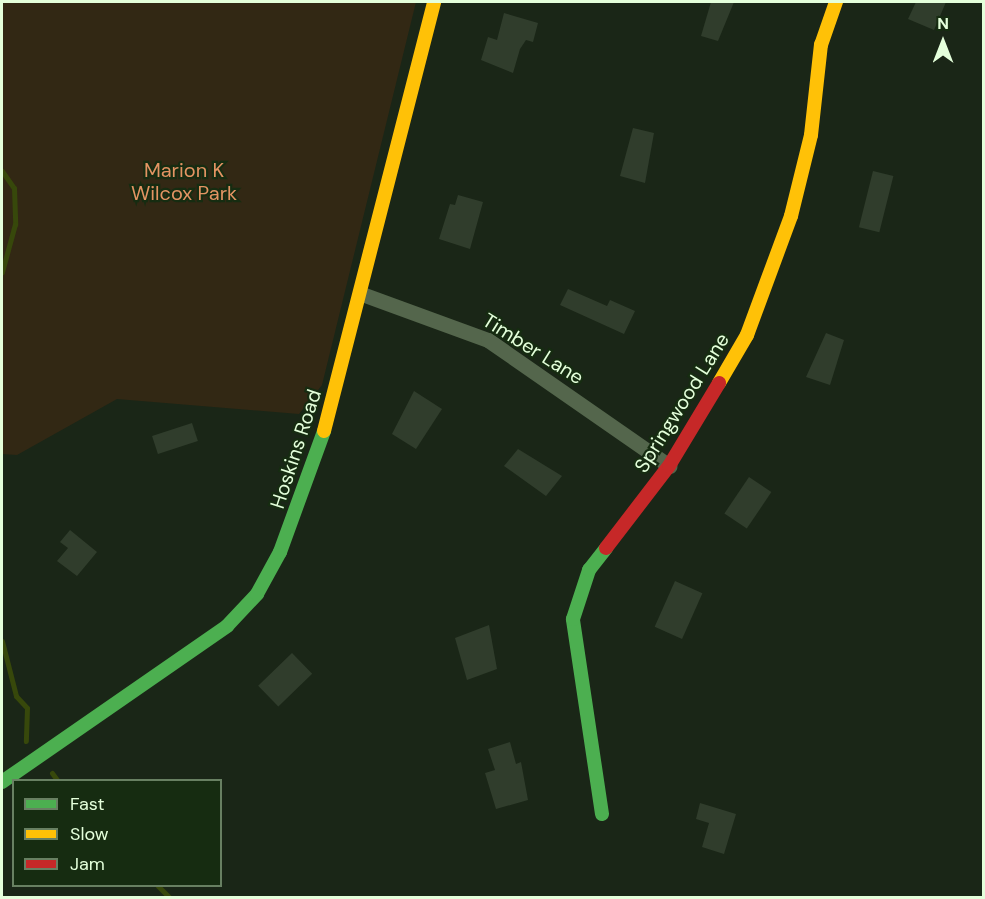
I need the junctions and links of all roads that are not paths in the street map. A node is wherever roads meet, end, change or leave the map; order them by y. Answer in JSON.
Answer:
{"nodes":[{"id":1,"x":434,"y":2,"type":"edge"},
{"id":2,"x":836,"y":2,"type":"edge"},
{"id":3,"x":362,"y":294,"type":"junction"},
{"id":4,"x":669,"y":466,"type":"junction"},
{"id":5,"x":2,"y":782,"type":"edge"},
{"id":6,"x":602,"y":814,"type":"dead end"}],
"edges":[{"from":1,"to":3,"type":"street","name":"Hoskins Road"},
{"from":2,"to":4,"type":"street","name":"Springwood Lane"},
{"from":3,"to":4,"type":"street","name":"Timber Lane"},
{"from":3,"to":5,"type":"street","name":"Hoskins Road"},
{"from":4,"to":6,"type":"street","name":"Springwood Lane"}]}
